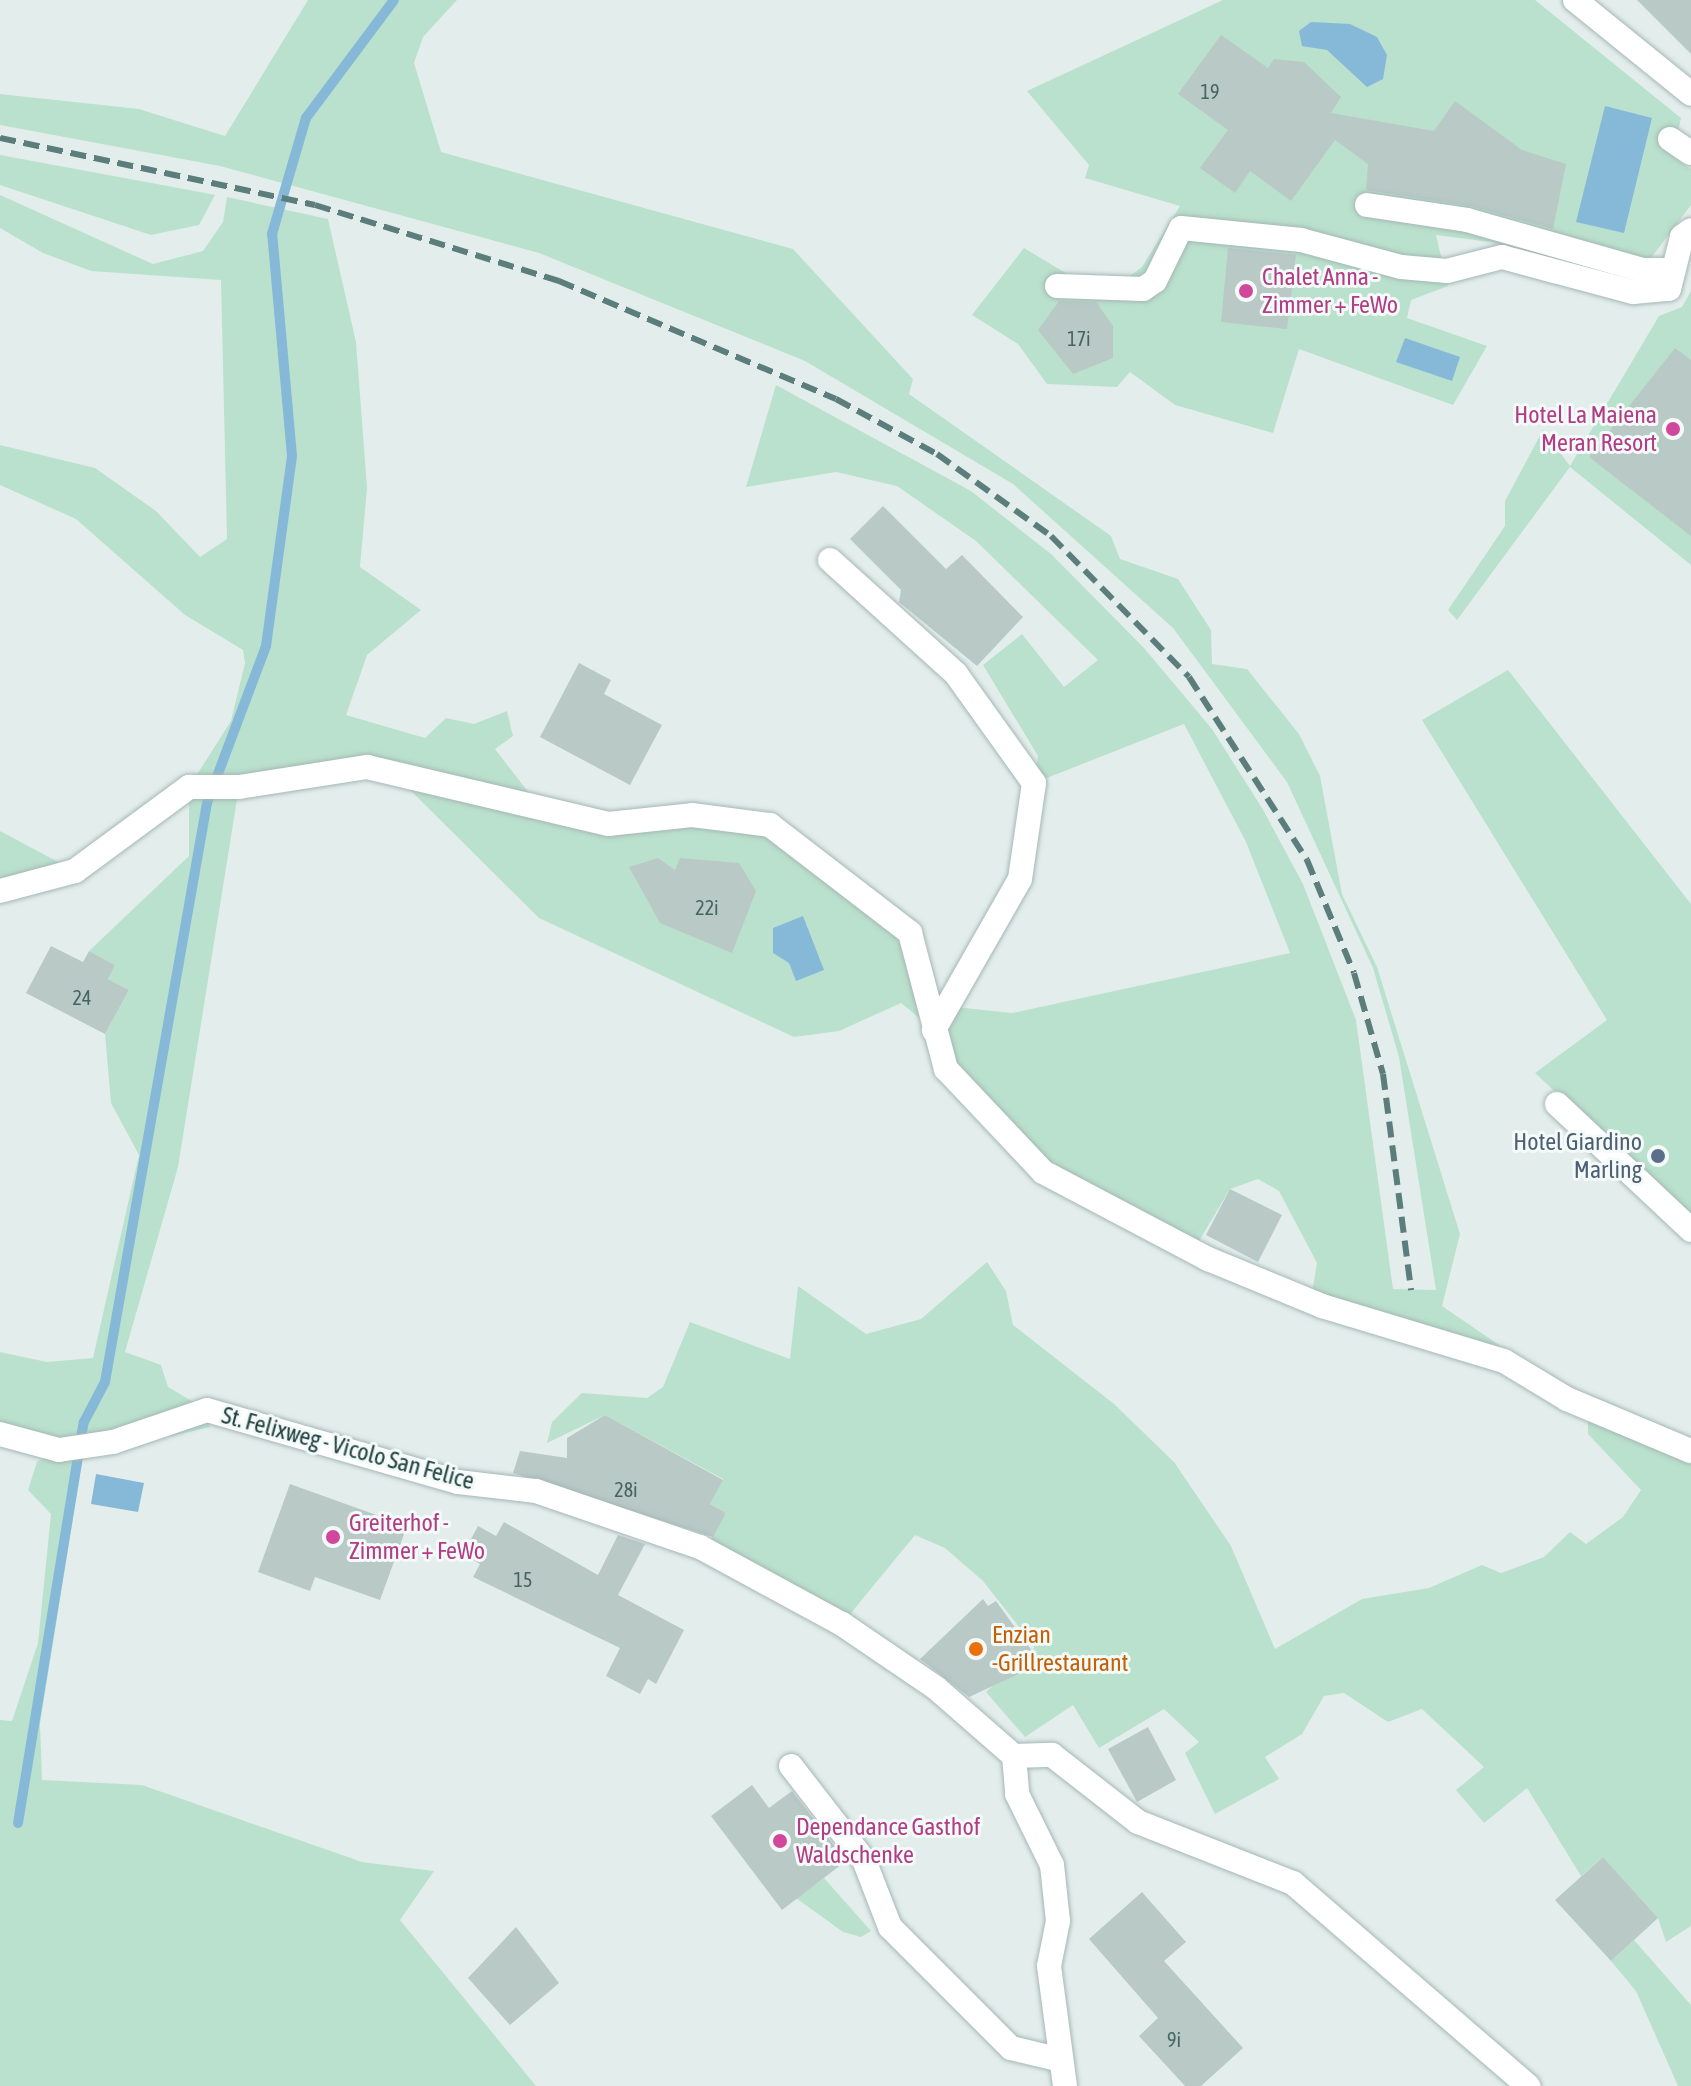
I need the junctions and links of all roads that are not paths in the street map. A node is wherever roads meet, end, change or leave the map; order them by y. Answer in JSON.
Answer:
{"nodes":[{"id":1,"x":1575,"y":0,"type":"edge"},
{"id":2,"x":1691,"y":94,"type":"edge"},
{"id":3,"x":1670,"y":139,"type":"dead end"},
{"id":4,"x":1691,"y":153,"type":"edge"},
{"id":5,"x":1367,"y":205,"type":"dead end"},
{"id":6,"x":1691,"y":230,"type":"edge"},
{"id":7,"x":1670,"y":270,"type":"junction"},
{"id":8,"x":1057,"y":286,"type":"dead end"},
{"id":9,"x":830,"y":560,"type":"dead end"},
{"id":10,"x":0,"y":891,"type":"edge"},
{"id":11,"x":934,"y":1030,"type":"junction"},
{"id":12,"x":1557,"y":1104,"type":"dead end"},
{"id":13,"x":1687,"y":1219,"type":"edge"},
{"id":14,"x":0,"y":1434,"type":"edge"},
{"id":15,"x":1691,"y":1451,"type":"edge"},
{"id":16,"x":1014,"y":1756,"type":"junction"},
{"id":17,"x":791,"y":1766,"type":"dead end"},
{"id":18,"x":1061,"y":2060,"type":"junction"},
{"id":19,"x":1065,"y":2086,"type":"edge"},
{"id":20,"x":1528,"y":2086,"type":"edge"}],
"edges":[{"from":1,"to":2,"type":"street"},
{"from":3,"to":4,"type":"street"},
{"from":5,"to":7,"type":"street"},
{"from":6,"to":7,"type":"street"},
{"from":7,"to":8,"type":"street"},
{"from":9,"to":11,"type":"street"},
{"from":10,"to":11,"type":"street"},
{"from":11,"to":15,"type":"street"},
{"from":12,"to":13,"type":"street"},
{"from":14,"to":16,"type":"street","name":"St. Felixweg - Vicolo San Felice"},
{"from":16,"to":18,"type":"street"},
{"from":16,"to":20,"type":"street"},
{"from":17,"to":18,"type":"street"},
{"from":18,"to":19,"type":"street"}]}
